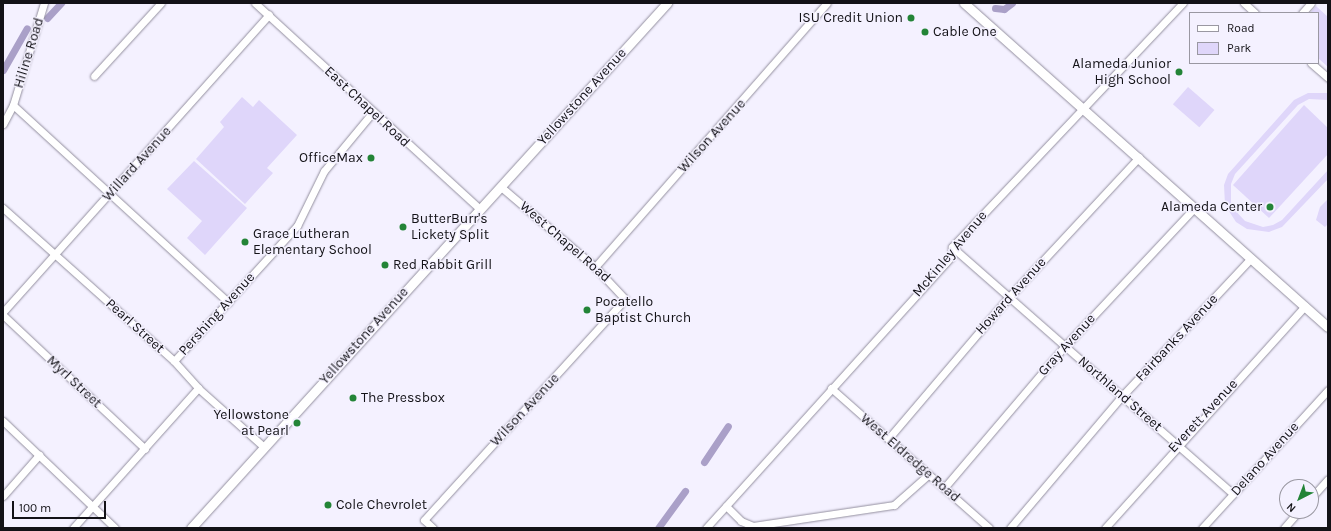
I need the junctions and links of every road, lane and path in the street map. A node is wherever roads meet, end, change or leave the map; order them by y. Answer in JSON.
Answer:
{"nodes":[{"id":1,"x":44,"y":3,"type":"edge"},
{"id":2,"x":161,"y":3,"type":"edge"},
{"id":3,"x":255,"y":3,"type":"edge"},
{"id":4,"x":667,"y":3,"type":"edge"},
{"id":5,"x":827,"y":3,"type":"edge"},
{"id":6,"x":964,"y":3,"type":"edge"},
{"id":7,"x":1183,"y":3,"type":"edge"},
{"id":8,"x":1244,"y":3,"type":"edge"},
{"id":9,"x":1311,"y":3,"type":"edge"},
{"id":10,"x":1254,"y":12,"type":"edge"},
{"id":11,"x":1303,"y":12,"type":"edge"},
{"id":12,"x":269,"y":15,"type":"junction"},
{"id":13,"x":1312,"y":64,"type":"edge"},
{"id":14,"x":94,"y":76,"type":"dead end"},
{"id":15,"x":1328,"y":78,"type":"edge"},
{"id":16,"x":13,"y":105,"type":"junction"},
{"id":17,"x":1083,"y":107,"type":"junction"},
{"id":18,"x":372,"y":113,"type":"junction"},
{"id":19,"x":3,"y":124,"type":"edge"},
{"id":20,"x":1139,"y":157,"type":"junction"},
{"id":21,"x":501,"y":186,"type":"junction"},
{"id":22,"x":111,"y":194,"type":"junction"},
{"id":23,"x":1194,"y":207,"type":"junction"},
{"id":24,"x":3,"y":208,"type":"edge"},
{"id":25,"x":480,"y":209,"type":"junction"},
{"id":26,"x":952,"y":247,"type":"junction"},
{"id":27,"x":54,"y":254,"type":"junction"},
{"id":28,"x":1251,"y":258,"type":"junction"},
{"id":29,"x":595,"y":267,"type":"junction"},
{"id":30,"x":1009,"y":297,"type":"junction"},
{"id":31,"x":624,"y":299,"type":"joint"},
{"id":32,"x":228,"y":302,"type":"junction"},
{"id":33,"x":1305,"y":306,"type":"junction"},
{"id":34,"x":3,"y":313,"type":"edge"},
{"id":35,"x":1328,"y":327,"type":"edge"},
{"id":36,"x":1065,"y":346,"type":"junction"},
{"id":37,"x":174,"y":361,"type":"junction"},
{"id":38,"x":198,"y":388,"type":"junction"},
{"id":39,"x":831,"y":388,"type":"junction"},
{"id":40,"x":1328,"y":390,"type":"edge"},
{"id":41,"x":1122,"y":396,"type":"junction"},
{"id":42,"x":3,"y":421,"type":"edge"},
{"id":43,"x":888,"y":439,"type":"junction"},
{"id":44,"x":1177,"y":444,"type":"junction"},
{"id":45,"x":264,"y":447,"type":"junction"},
{"id":46,"x":145,"y":449,"type":"junction"},
{"id":47,"x":39,"y":455,"type":"junction"},
{"id":48,"x":928,"y":475,"type":"junction"},
{"id":49,"x":1328,"y":479,"type":"edge"},
{"id":50,"x":944,"y":488,"type":"junction"},
{"id":51,"x":1319,"y":489,"type":"edge"},
{"id":52,"x":1233,"y":494,"type":"junction"},
{"id":53,"x":3,"y":496,"type":"edge"},
{"id":54,"x":726,"y":506,"type":"junction"},
{"id":55,"x":92,"y":507,"type":"junction"},
{"id":56,"x":1292,"y":519,"type":"edge"},
{"id":57,"x":73,"y":528,"type":"edge"},
{"id":58,"x":115,"y":528,"type":"edge"},
{"id":59,"x":192,"y":528,"type":"edge"},
{"id":60,"x":433,"y":528,"type":"edge"},
{"id":61,"x":706,"y":528,"type":"edge"},
{"id":62,"x":990,"y":528,"type":"edge"},
{"id":63,"x":1010,"y":528,"type":"edge"},
{"id":64,"x":1105,"y":528,"type":"edge"},
{"id":65,"x":1202,"y":528,"type":"edge"},
{"id":66,"x":1284,"y":528,"type":"edge"}],
"edges":[{"from":1,"to":16,"type":"street","name":"Hiline Road"},
{"from":2,"to":14,"type":"street"},
{"from":3,"to":12,"type":"street","name":"East Chapel Road"},
{"from":4,"to":21,"type":"main road","name":"Yellowstone Avenue"},
{"from":5,"to":29,"type":"street","name":"Wilson Avenue"},
{"from":6,"to":17,"type":"main road"},
{"from":7,"to":17,"type":"street","name":"McKinley Avenue"},
{"from":8,"to":10,"type":"street"},
{"from":9,"to":11,"type":"street"},
{"from":12,"to":18,"type":"street","name":"East Chapel Road"},
{"from":12,"to":22,"type":"street","name":"Willard Avenue"},
{"from":13,"to":15,"type":"street"},
{"from":16,"to":19,"type":"street","name":"Hiline Road"},
{"from":16,"to":22,"type":"street"},
{"from":17,"to":20,"type":"main road"},
{"from":17,"to":26,"type":"street","name":"McKinley Avenue"},
{"from":18,"to":25,"type":"street","name":"East Chapel Road"},
{"from":18,"to":32,"type":"street","name":"Pershing Avenue"},
{"from":20,"to":23,"type":"main road"},
{"from":20,"to":30,"type":"street","name":"Howard Avenue"},
{"from":21,"to":25,"type":"main road","name":"Yellowstone Avenue"},
{"from":21,"to":29,"type":"street","name":"West Chapel Road"},
{"from":22,"to":27,"type":"street","name":"Willard Avenue"},
{"from":22,"to":32,"type":"street"},
{"from":23,"to":28,"type":"main road"},
{"from":23,"to":36,"type":"street","name":"Gray Avenue"},
{"from":24,"to":27,"type":"street","name":"Pearl Street"},
{"from":25,"to":45,"type":"main road","name":"Yellowstone Avenue"},
{"from":26,"to":30,"type":"street","name":"Northland Street"},
{"from":26,"to":39,"type":"street","name":"McKinley Avenue"},
{"from":27,"to":34,"type":"street","name":"Willard Avenue"},
{"from":27,"to":37,"type":"street","name":"Pearl Street"},
{"from":28,"to":33,"type":"main road"},
{"from":28,"to":41,"type":"street","name":"Fairbanks Avenue"},
{"from":29,"to":31,"type":"street","name":"West Chapel Road"},
{"from":30,"to":36,"type":"street","name":"Northland Street"},
{"from":30,"to":43,"type":"street","name":"Howard Avenue"},
{"from":31,"to":60,"type":"street","name":"Wilson Avenue"},
{"from":32,"to":37,"type":"street","name":"Pershing Avenue"},
{"from":33,"to":35,"type":"main road"},
{"from":33,"to":44,"type":"street","name":"Everett Avenue"},
{"from":34,"to":46,"type":"street","name":"Myrl Street"},
{"from":36,"to":41,"type":"street","name":"Northland Street"},
{"from":36,"to":50,"type":"street","name":"Gray Avenue"},
{"from":37,"to":38,"type":"street","name":"Pearl Street"},
{"from":38,"to":45,"type":"street","name":"Pearl Street"},
{"from":38,"to":46,"type":"street"},
{"from":39,"to":43,"type":"street","name":"West Eldredge Road"},
{"from":39,"to":54,"type":"street","name":"McKinley Avenue"},
{"from":40,"to":52,"type":"street","name":"Delano Avenue"},
{"from":41,"to":44,"type":"street","name":"Northland Street"},
{"from":41,"to":63,"type":"street","name":"Fairbanks Avenue"},
{"from":42,"to":47,"type":"street"},
{"from":43,"to":48,"type":"street","name":"West Eldredge Road"},
{"from":44,"to":52,"type":"street","name":"Northland Street"},
{"from":44,"to":64,"type":"street","name":"Everett Avenue"},
{"from":45,"to":59,"type":"main road","name":"Yellowstone Avenue"},
{"from":46,"to":55,"type":"street"},
{"from":47,"to":53,"type":"street"},
{"from":47,"to":55,"type":"street"},
{"from":48,"to":50,"type":"street","name":"West Eldredge Road"},
{"from":48,"to":54,"type":"street"},
{"from":49,"to":51,"type":"street"},
{"from":50,"to":62,"type":"street","name":"West Eldredge Road"},
{"from":52,"to":65,"type":"street","name":"Delano Avenue"},
{"from":54,"to":61,"type":"street","name":"McKinley Avenue"},
{"from":55,"to":57,"type":"street"},
{"from":55,"to":58,"type":"street"},
{"from":56,"to":66,"type":"street"}]}
